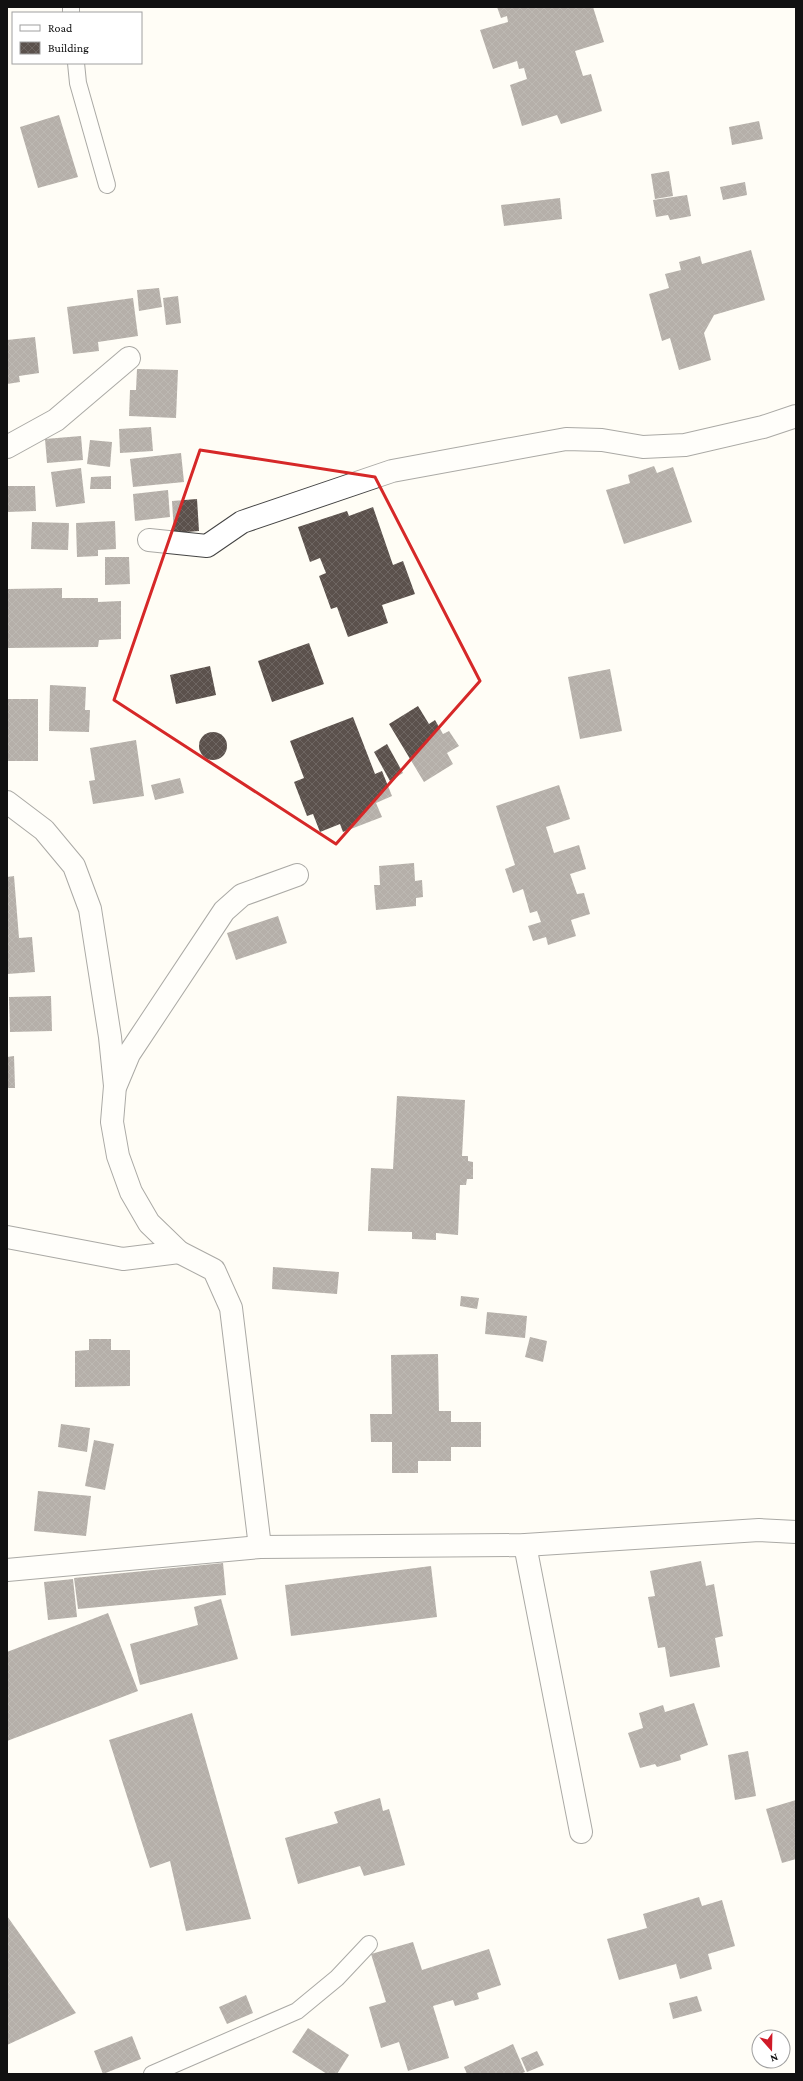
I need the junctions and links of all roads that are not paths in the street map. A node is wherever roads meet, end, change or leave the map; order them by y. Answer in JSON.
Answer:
{"nodes":[{"id":1,"x":76,"y":64,"type":"edge"},
{"id":2,"x":107,"y":185,"type":"dead end"},
{"id":3,"x":129,"y":358,"type":"dead end"},
{"id":4,"x":796,"y":416,"type":"edge"},
{"id":5,"x":7,"y":447,"type":"edge"},
{"id":6,"x":149,"y":540,"type":"dead end"},
{"id":7,"x":7,"y":802,"type":"edge"},
{"id":8,"x":297,"y":875,"type":"dead end"},
{"id":9,"x":115,"y":1086,"type":"junction"},
{"id":10,"x":7,"y":1237,"type":"edge"},
{"id":11,"x":179,"y":1252,"type":"junction"},
{"id":12,"x":796,"y":1532,"type":"edge"},
{"id":13,"x":525,"y":1545,"type":"junction"},
{"id":14,"x":260,"y":1547,"type":"junction"},
{"id":15,"x":7,"y":1570,"type":"edge"},
{"id":16,"x":581,"y":1832,"type":"dead end"},
{"id":17,"x":369,"y":1944,"type":"dead end"},
{"id":18,"x":152,"y":2074,"type":"edge"}],
"edges":[{"from":1,"to":2,"type":"lane"},
{"from":3,"to":5,"type":"street"},
{"from":4,"to":6,"type":"street"},
{"from":7,"to":9,"type":"street"},
{"from":8,"to":9,"type":"street"},
{"from":9,"to":11,"type":"street"},
{"from":10,"to":11,"type":"street"},
{"from":11,"to":14,"type":"street"},
{"from":12,"to":13,"type":"street"},
{"from":13,"to":14,"type":"street"},
{"from":13,"to":16,"type":"street"},
{"from":14,"to":15,"type":"street"},
{"from":17,"to":18,"type":"lane"}]}
